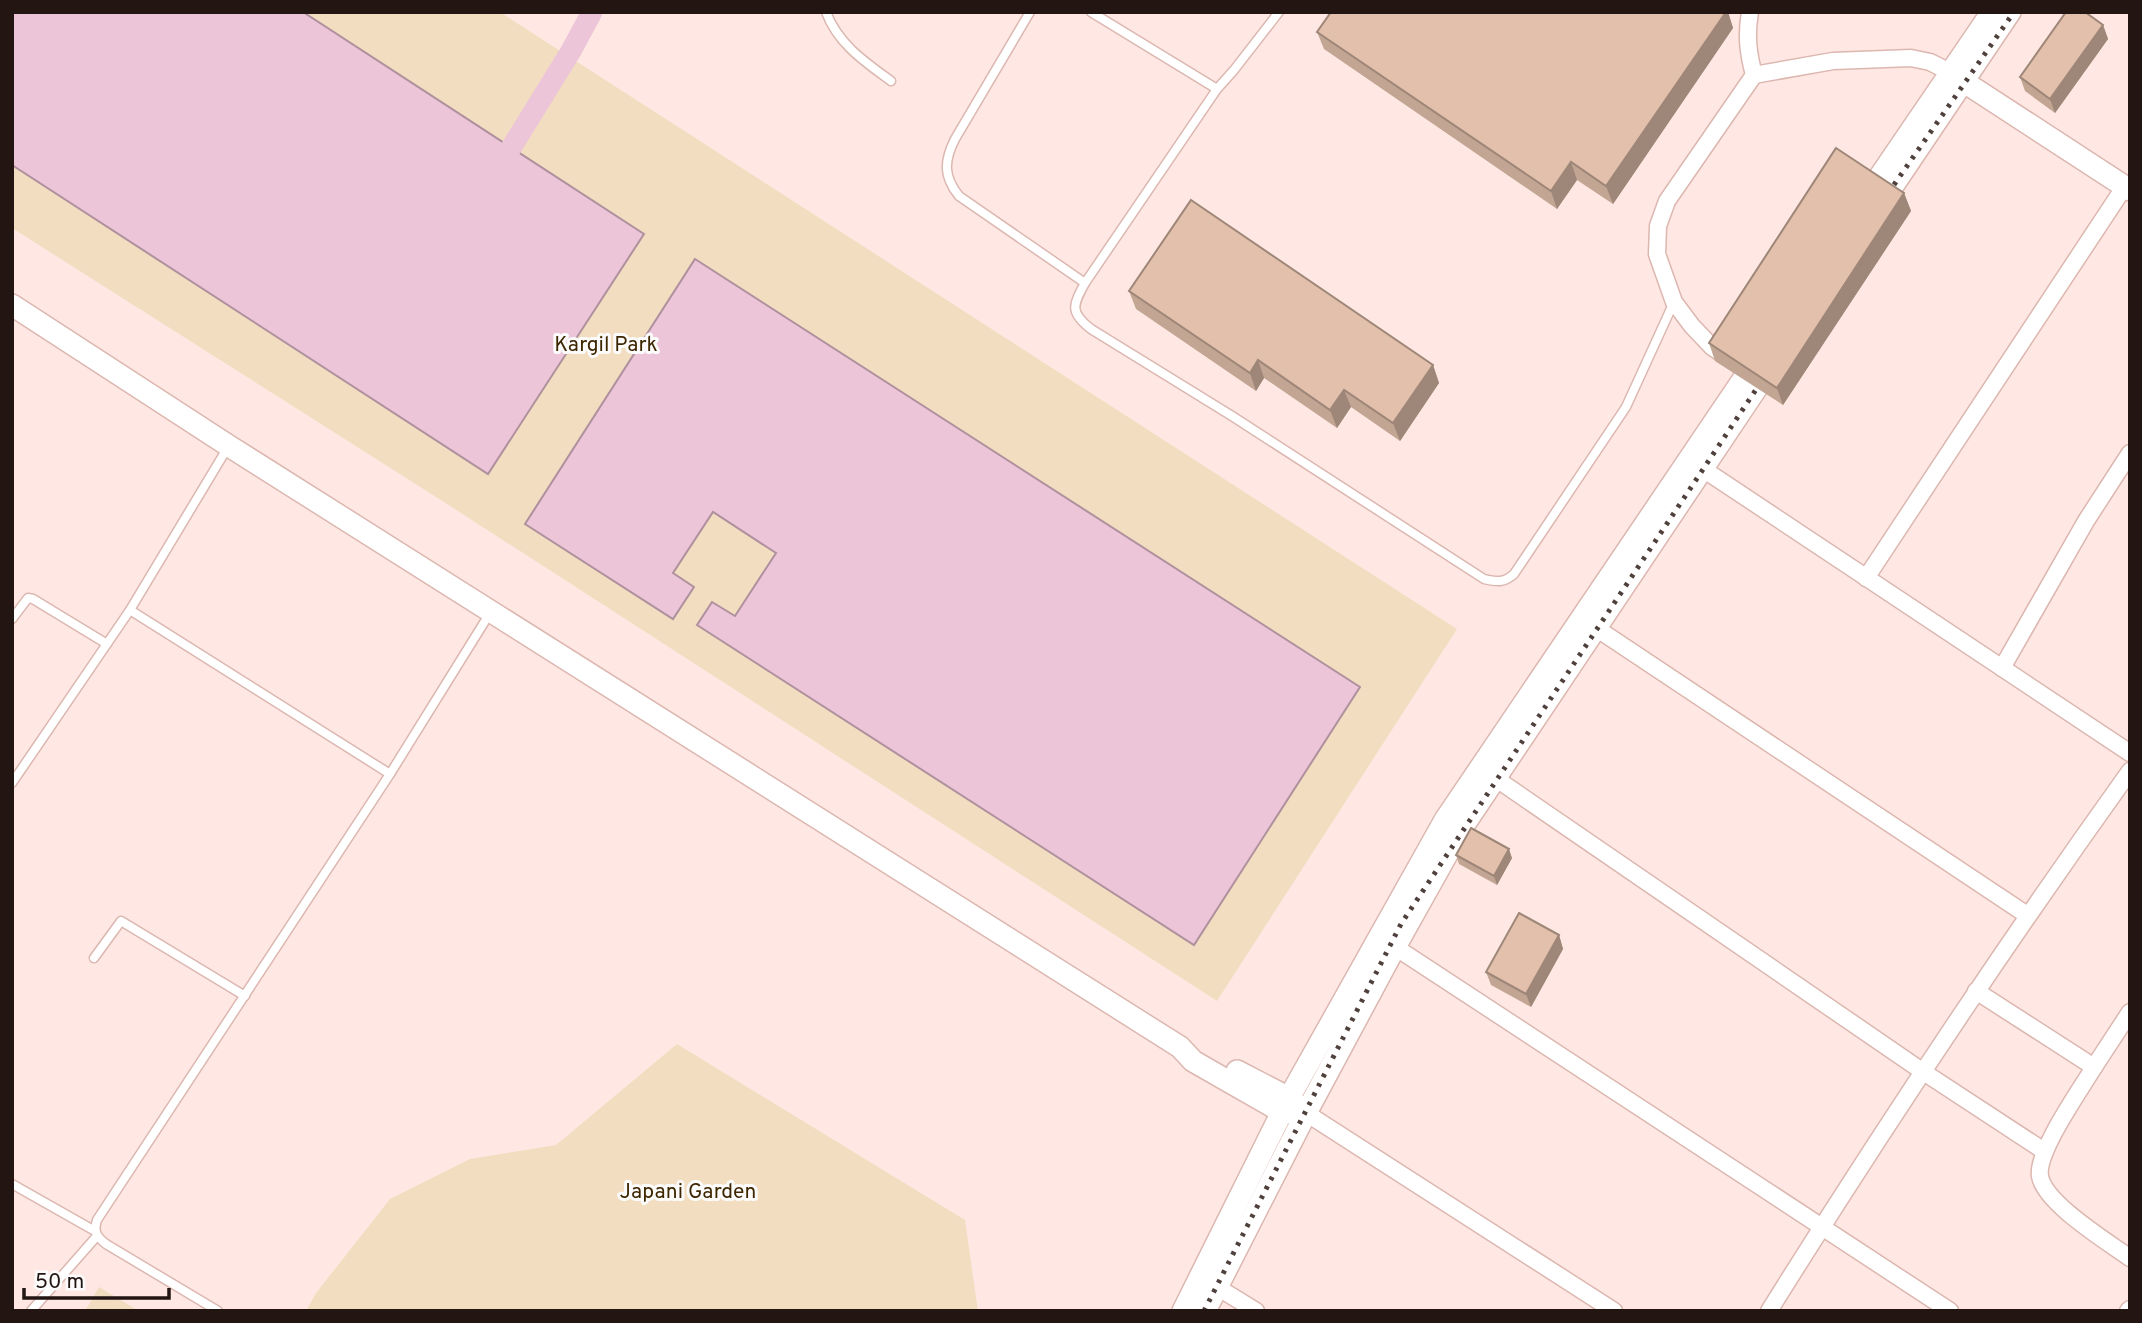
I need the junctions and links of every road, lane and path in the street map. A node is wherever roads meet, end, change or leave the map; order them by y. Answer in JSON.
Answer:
{"nodes":[{"id":1,"x":826,"y":12,"type":"edge"},
{"id":2,"x":1030,"y":12,"type":"edge"},
{"id":3,"x":1091,"y":12,"type":"edge"},
{"id":4,"x":1279,"y":12,"type":"edge"},
{"id":5,"x":1750,"y":12,"type":"edge"},
{"id":6,"x":1992,"y":12,"type":"edge"},
{"id":7,"x":2010,"y":12,"type":"edge"},
{"id":8,"x":1754,"y":75,"type":"junction"},
{"id":9,"x":1957,"y":77,"type":"junction"},
{"id":10,"x":891,"y":81,"type":"dead end"},
{"id":11,"x":1217,"y":89,"type":"junction"},
{"id":12,"x":2127,"y":188,"type":"edge"},
{"id":13,"x":1856,"y":226,"type":"edge"},
{"id":14,"x":1085,"y":282,"type":"junction"},
{"id":15,"x":1674,"y":302,"type":"junction"},
{"id":16,"x":12,"y":305,"type":"edge"},
{"id":17,"x":1748,"y":372,"type":"junction"},
{"id":18,"x":229,"y":446,"type":"junction"},
{"id":19,"x":2130,"y":453,"type":"edge"},
{"id":20,"x":1703,"y":469,"type":"junction"},
{"id":21,"x":1631,"y":560,"type":"junction"},
{"id":22,"x":1866,"y":578,"type":"junction"},
{"id":23,"x":130,"y":610,"type":"junction"},
{"id":24,"x":492,"y":611,"type":"junction"},
{"id":25,"x":12,"y":620,"type":"edge"},
{"id":26,"x":1596,"y":628,"type":"junction"},
{"id":27,"x":107,"y":644,"type":"junction"},
{"id":28,"x":2002,"y":668,"type":"junction"},
{"id":29,"x":2130,"y":753,"type":"edge"},
{"id":30,"x":2130,"y":771,"type":"edge"},
{"id":31,"x":390,"y":774,"type":"junction"},
{"id":32,"x":1495,"y":778,"type":"junction"},
{"id":33,"x":12,"y":783,"type":"edge"},
{"id":34,"x":2027,"y":915,"type":"junction"},
{"id":35,"x":1395,"y":947,"type":"junction"},
{"id":36,"x":94,"y":958,"type":"dead end"},
{"id":37,"x":1976,"y":990,"type":"junction"},
{"id":38,"x":246,"y":996,"type":"junction"},
{"id":39,"x":2129,"y":1018,"type":"edge"},
{"id":40,"x":2094,"y":1067,"type":"junction"},
{"id":41,"x":1922,"y":1071,"type":"junction"},
{"id":42,"x":1285,"y":1105,"type":"junction"},
{"id":43,"x":1306,"y":1113,"type":"junction"},
{"id":44,"x":2044,"y":1151,"type":"junction"},
{"id":45,"x":12,"y":1184,"type":"edge"},
{"id":46,"x":1822,"y":1226,"type":"junction"},
{"id":47,"x":96,"y":1233,"type":"junction"},
{"id":48,"x":2130,"y":1258,"type":"edge"},
{"id":49,"x":1217,"y":1287,"type":"junction"},
{"id":50,"x":31,"y":1311,"type":"edge"},
{"id":51,"x":218,"y":1311,"type":"edge"},
{"id":52,"x":1183,"y":1311,"type":"edge"},
{"id":53,"x":1205,"y":1311,"type":"edge"},
{"id":54,"x":1256,"y":1311,"type":"edge"},
{"id":55,"x":1614,"y":1311,"type":"edge"},
{"id":56,"x":1769,"y":1311,"type":"edge"},
{"id":57,"x":1950,"y":1311,"type":"edge"}],
"edges":[{"from":1,"to":10,"type":"lane"},
{"from":2,"to":14,"type":"lane"},
{"from":3,"to":11,"type":"lane"},
{"from":4,"to":11,"type":"lane"},
{"from":5,"to":8,"type":"street"},
{"from":6,"to":9,"type":"main road"},
{"from":7,"to":9,"type":"main road"},
{"from":8,"to":9,"type":"street"},
{"from":8,"to":15,"type":"street"},
{"from":9,"to":12,"type":"main road"},
{"from":9,"to":13,"type":"main road"},
{"from":11,"to":14,"type":"lane"},
{"from":12,"to":22,"type":"street"},
{"from":14,"to":15,"type":"lane"},
{"from":15,"to":17,"type":"street"},
{"from":16,"to":18,"type":"main road"},
{"from":17,"to":20,"type":"main road"},
{"from":17,"to":21,"type":"main road"},
{"from":18,"to":23,"type":"lane"},
{"from":18,"to":24,"type":"main road"},
{"from":19,"to":28,"type":"street"},
{"from":20,"to":21,"type":"main road"},
{"from":20,"to":22,"type":"street"},
{"from":21,"to":26,"type":"main road"},
{"from":21,"to":42,"type":"main road"},
{"from":22,"to":28,"type":"street"},
{"from":23,"to":27,"type":"lane"},
{"from":23,"to":31,"type":"lane"},
{"from":24,"to":31,"type":"lane"},
{"from":24,"to":42,"type":"main road"},
{"from":25,"to":27,"type":"lane"},
{"from":26,"to":32,"type":"main road"},
{"from":26,"to":34,"type":"street"},
{"from":27,"to":33,"type":"lane"},
{"from":28,"to":29,"type":"street"},
{"from":30,"to":34,"type":"street"},
{"from":31,"to":38,"type":"lane"},
{"from":32,"to":35,"type":"main road"},
{"from":32,"to":41,"type":"street"},
{"from":34,"to":37,"type":"street"},
{"from":35,"to":43,"type":"main road"},
{"from":35,"to":46,"type":"street"},
{"from":36,"to":38,"type":"lane"},
{"from":37,"to":40,"type":"street"},
{"from":37,"to":41,"type":"street"},
{"from":38,"to":47,"type":"lane"},
{"from":39,"to":40,"type":"street"},
{"from":40,"to":44,"type":"street"},
{"from":41,"to":44,"type":"street"},
{"from":41,"to":46,"type":"street"},
{"from":42,"to":43,"type":"main road"},
{"from":42,"to":52,"type":"main road"},
{"from":43,"to":49,"type":"main road"},
{"from":43,"to":55,"type":"street"},
{"from":44,"to":48,"type":"street"},
{"from":45,"to":47,"type":"lane"},
{"from":46,"to":56,"type":"street"},
{"from":46,"to":57,"type":"street"},
{"from":47,"to":50,"type":"lane"},
{"from":47,"to":51,"type":"lane"},
{"from":49,"to":53,"type":"main road"},
{"from":49,"to":54,"type":"street"}]}
